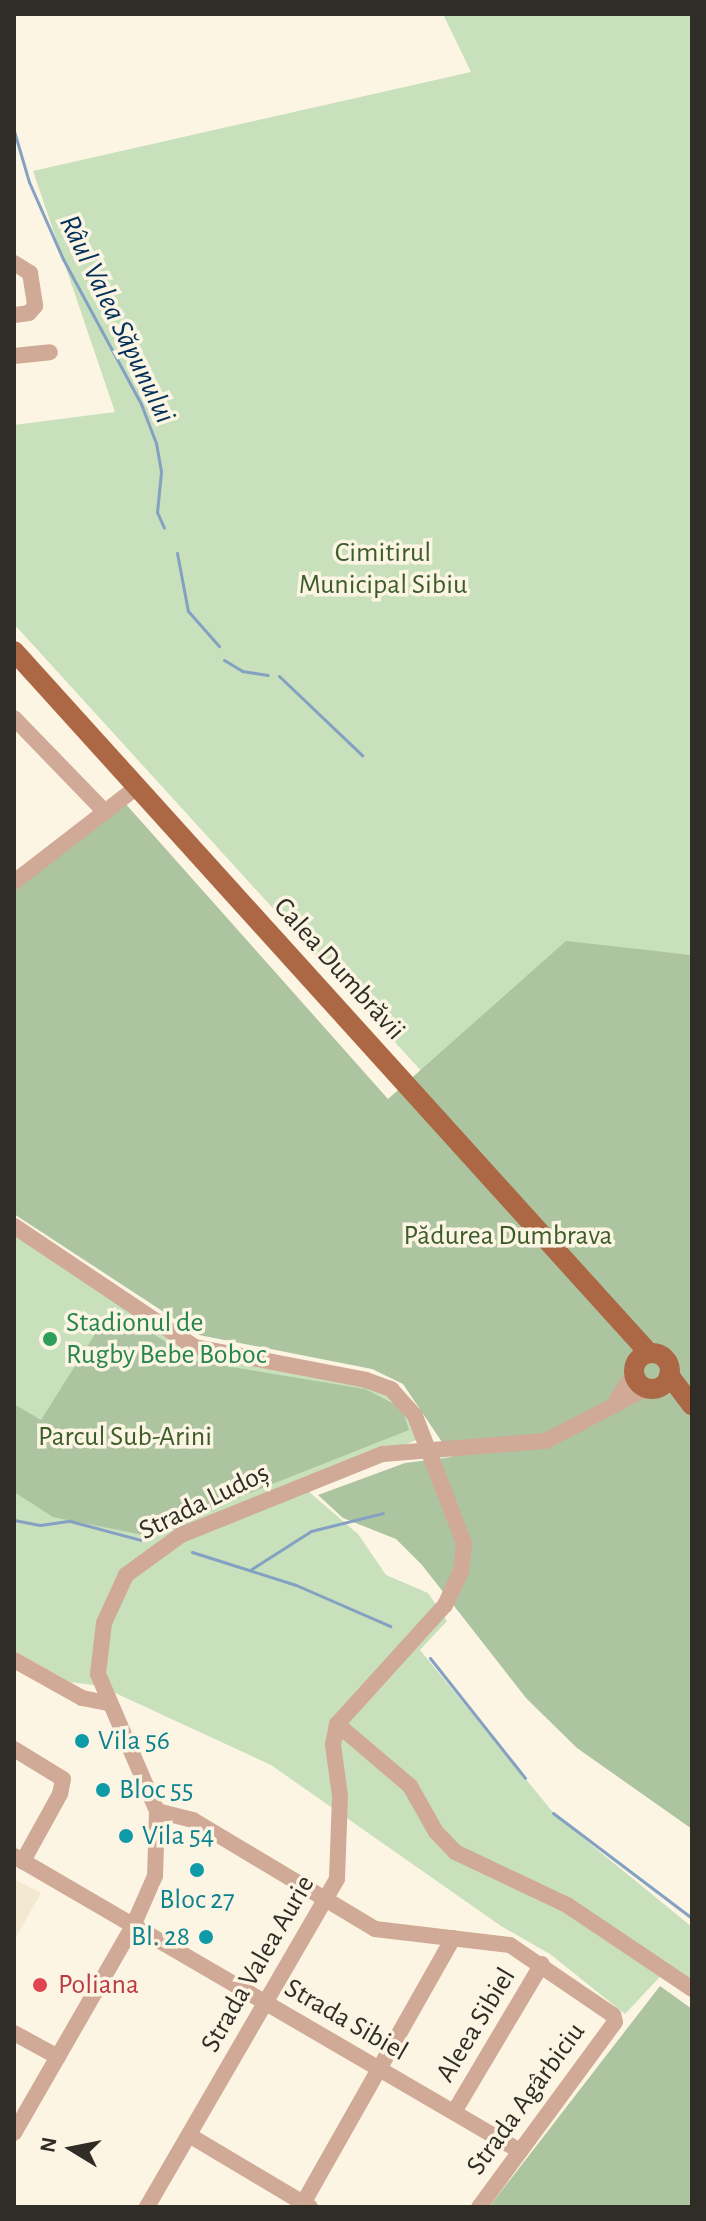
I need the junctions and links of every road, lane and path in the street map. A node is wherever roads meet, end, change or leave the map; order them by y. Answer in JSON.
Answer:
{"nodes":[{"id":1,"x":14,"y":263,"type":"edge"},
{"id":2,"x":14,"y":315,"type":"edge"},
{"id":3,"x":50,"y":352,"type":"dead end"},
{"id":4,"x":14,"y":356,"type":"edge"},
{"id":5,"x":14,"y":651,"type":"edge"},
{"id":6,"x":14,"y":718,"type":"edge"},
{"id":7,"x":137,"y":787,"type":"junction"},
{"id":8,"x":105,"y":812,"type":"junction"},
{"id":9,"x":14,"y":882,"type":"edge"},
{"id":10,"x":14,"y":1226,"type":"edge"},
{"id":11,"x":649,"y":1373,"type":"junction"},
{"id":12,"x":690,"y":1403,"type":"edge"},
{"id":13,"x":427,"y":1447,"type":"junction"},
{"id":14,"x":14,"y":1660,"type":"edge"},
{"id":15,"x":107,"y":1703,"type":"junction"},
{"id":16,"x":337,"y":1724,"type":"junction"},
{"id":17,"x":14,"y":1749,"type":"edge"},
{"id":18,"x":157,"y":1811,"type":"junction"},
{"id":19,"x":18,"y":1859,"type":"edge"},
{"id":20,"x":326,"y":1901,"type":"junction"},
{"id":21,"x":133,"y":1926,"type":"junction"},
{"id":22,"x":453,"y":1938,"type":"junction"},
{"id":23,"x":542,"y":1964,"type":"junction"},
{"id":24,"x":692,"y":1989,"type":"edge"},
{"id":25,"x":266,"y":2004,"type":"junction"},
{"id":26,"x":14,"y":2033,"type":"edge"},
{"id":27,"x":58,"y":2057,"type":"junction"},
{"id":28,"x":381,"y":2070,"type":"junction"},
{"id":29,"x":454,"y":2112,"type":"junction"},
{"id":30,"x":14,"y":2133,"type":"edge"},
{"id":31,"x":189,"y":2135,"type":"junction"},
{"id":32,"x":520,"y":2151,"type":"junction"},
{"id":33,"x":305,"y":2206,"type":"edge"},
{"id":34,"x":147,"y":2207,"type":"edge"},
{"id":35,"x":479,"y":2207,"type":"edge"}],
"edges":[{"from":1,"to":2,"type":"street"},
{"from":3,"to":4,"type":"street"},
{"from":5,"to":7,"type":"main road","name":"Calea Dumbrăvii"},
{"from":6,"to":8,"type":"street"},
{"from":7,"to":8,"type":"street"},
{"from":7,"to":11,"type":"main road","name":"Calea Dumbrăvii"},
{"from":8,"to":9,"type":"street"},
{"from":10,"to":13,"type":"street"},
{"from":11,"to":12,"type":"main road","name":"Calea Dumbrăvii"},
{"from":11,"to":13,"type":"street","name":"Strada Ludoș"},
{"from":13,"to":15,"type":"street","name":"Strada Ludoș"},
{"from":13,"to":16,"type":"street"},
{"from":14,"to":15,"type":"street"},
{"from":15,"to":18,"type":"street","name":"Strada Ludoș"},
{"from":16,"to":20,"type":"street","name":"Strada Valea Aurie"},
{"from":16,"to":24,"type":"street"},
{"from":17,"to":19,"type":"street","name":"Strada Sibiel"},
{"from":18,"to":20,"type":"street"},
{"from":18,"to":21,"type":"street","name":"Strada Ludoș"},
{"from":19,"to":21,"type":"street","name":"Strada Sibiel"},
{"from":20,"to":22,"type":"street"},
{"from":20,"to":25,"type":"street","name":"Strada Valea Aurie"},
{"from":21,"to":25,"type":"street","name":"Strada Sibiel"},
{"from":21,"to":27,"type":"street","name":"Strada Ludoș"},
{"from":22,"to":23,"type":"street"},
{"from":22,"to":28,"type":"street"},
{"from":23,"to":29,"type":"street","name":"Aleea Sibiel"},
{"from":23,"to":32,"type":"street","name":"Strada Agârbiciu"},
{"from":25,"to":28,"type":"street","name":"Strada Sibiel"},
{"from":25,"to":31,"type":"street","name":"Strada Valea Aurie"},
{"from":26,"to":27,"type":"street"},
{"from":27,"to":30,"type":"street","name":"Strada Ludoș"},
{"from":28,"to":29,"type":"street","name":"Strada Sibiel"},
{"from":28,"to":33,"type":"street"},
{"from":29,"to":32,"type":"street","name":"Strada Sibiel"},
{"from":31,"to":33,"type":"street"},
{"from":31,"to":34,"type":"street","name":"Strada Valea Aurie"},
{"from":32,"to":35,"type":"street","name":"Strada Agârbiciu"}]}
